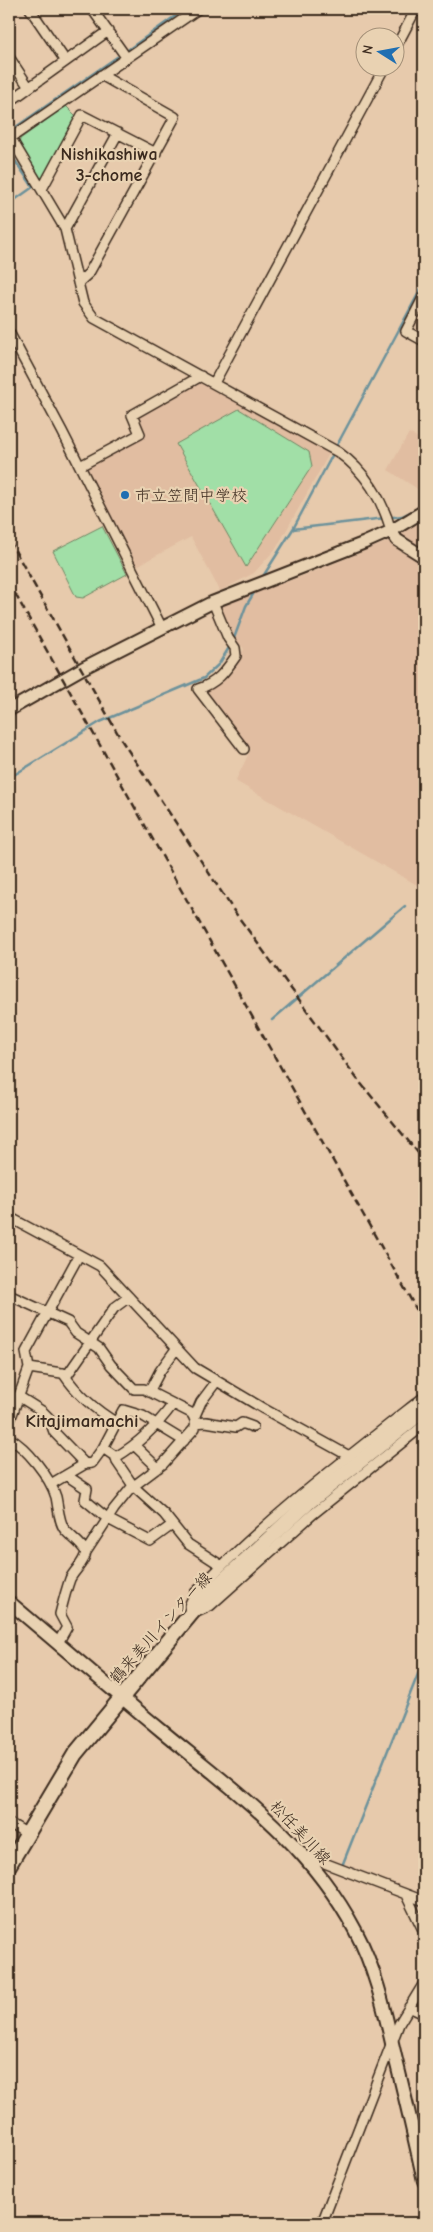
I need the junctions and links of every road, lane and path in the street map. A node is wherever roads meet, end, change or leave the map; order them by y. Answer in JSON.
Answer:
{"nodes":[{"id":1,"x":30,"y":9,"type":"edge"},
{"id":2,"x":92,"y":9,"type":"edge"},
{"id":3,"x":198,"y":9,"type":"edge"},
{"id":4,"x":416,"y":9,"type":"edge"},
{"id":5,"x":406,"y":28,"type":"edge"},
{"id":6,"x":108,"y":32,"type":"junction"},
{"id":7,"x":9,"y":57,"type":"edge"},
{"id":8,"x":126,"y":57,"type":"junction"},
{"id":9,"x":65,"y":60,"type":"junction"},
{"id":10,"x":101,"y":76,"type":"junction"},
{"id":11,"x":379,"y":78,"type":"edge"},
{"id":12,"x":28,"y":86,"type":"junction"},
{"id":13,"x":9,"y":102,"type":"edge"},
{"id":14,"x":118,"y":133,"type":"junction"},
{"id":15,"x":9,"y":137,"type":"edge"},
{"id":16,"x":156,"y":153,"type":"junction"},
{"id":17,"x":42,"y":189,"type":"junction"},
{"id":18,"x":65,"y":229,"type":"junction"},
{"id":19,"x":78,"y":282,"type":"junction"},
{"id":20,"x":424,"y":296,"type":"edge"},
{"id":21,"x":9,"y":332,"type":"edge"},
{"id":22,"x":424,"y":341,"type":"edge"},
{"id":23,"x":200,"y":376,"type":"junction"},
{"id":24,"x":214,"y":383,"type":"junction"},
{"id":25,"x":80,"y":466,"type":"junction"},
{"id":26,"x":424,"y":511,"type":"edge"},
{"id":27,"x":389,"y":523,"type":"junction"},
{"id":28,"x":424,"y":557,"type":"edge"},
{"id":29,"x":213,"y":602,"type":"junction"},
{"id":30,"x":162,"y":628,"type":"junction"},
{"id":31,"x":9,"y":710,"type":"edge"},
{"id":32,"x":244,"y":749,"type":"dead end"},
{"id":33,"x":9,"y":1217,"type":"edge"},
{"id":34,"x":79,"y":1255,"type":"junction"},
{"id":35,"x":9,"y":1295,"type":"edge"},
{"id":36,"x":129,"y":1297,"type":"junction"},
{"id":37,"x":48,"y":1311,"type":"junction"},
{"id":38,"x":92,"y":1343,"type":"junction"},
{"id":39,"x":176,"y":1349,"type":"junction"},
{"id":40,"x":29,"y":1368,"type":"junction"},
{"id":41,"x":63,"y":1374,"type":"junction"},
{"id":42,"x":216,"y":1382,"type":"junction"},
{"id":43,"x":149,"y":1392,"type":"junction"},
{"id":44,"x":18,"y":1396,"type":"junction"},
{"id":45,"x":424,"y":1397,"type":"edge"},
{"id":46,"x":173,"y":1404,"type":"junction"},
{"id":47,"x":424,"y":1410,"type":"edge"},
{"id":48,"x":195,"y":1420,"type":"junction"},
{"id":49,"x":9,"y":1423,"type":"edge"},
{"id":50,"x":117,"y":1423,"type":"junction"},
{"id":51,"x":424,"y":1425,"type":"edge"},
{"id":52,"x":157,"y":1426,"type":"junction"},
{"id":53,"x":254,"y":1427,"type":"dead end"},
{"id":54,"x":9,"y":1438,"type":"edge"},
{"id":55,"x":184,"y":1441,"type":"junction"},
{"id":56,"x":135,"y":1446,"type":"junction"},
{"id":57,"x":103,"y":1448,"type":"junction"},
{"id":58,"x":349,"y":1456,"type":"junction"},
{"id":59,"x":116,"y":1457,"type":"junction"},
{"id":60,"x":86,"y":1464,"type":"junction"},
{"id":61,"x":158,"y":1468,"type":"junction"},
{"id":62,"x":66,"y":1475,"type":"junction"},
{"id":63,"x":51,"y":1484,"type":"junction"},
{"id":64,"x":134,"y":1487,"type":"junction"},
{"id":65,"x":108,"y":1519,"type":"junction"},
{"id":66,"x":172,"y":1525,"type":"junction"},
{"id":67,"x":86,"y":1552,"type":"junction"},
{"id":68,"x":222,"y":1566,"type":"junction"},
{"id":69,"x":9,"y":1602,"type":"edge"},
{"id":70,"x":190,"y":1615,"type":"junction"},
{"id":71,"x":58,"y":1643,"type":"junction"},
{"id":72,"x":121,"y":1697,"type":"junction"},
{"id":73,"x":9,"y":1823,"type":"edge"},
{"id":74,"x":26,"y":1833,"type":"junction"},
{"id":75,"x":306,"y":1856,"type":"junction"},
{"id":76,"x":9,"y":1865,"type":"edge"},
{"id":77,"x":406,"y":1895,"type":"junction"},
{"id":78,"x":424,"y":1901,"type":"edge"},
{"id":79,"x":423,"y":1925,"type":"edge"},
{"id":80,"x":424,"y":1983,"type":"edge"},
{"id":81,"x":409,"y":2007,"type":"junction"},
{"id":82,"x":424,"y":2014,"type":"edge"},
{"id":83,"x":392,"y":2043,"type":"junction"},
{"id":84,"x":424,"y":2181,"type":"edge"},
{"id":85,"x":322,"y":2223,"type":"edge"}],
"edges":[{"from":1,"to":9,"type":"street"},
{"from":2,"to":6,"type":"street"},
{"from":3,"to":8,"type":"street"},
{"from":4,"to":5,"type":"street"},
{"from":6,"to":8,"type":"street"},
{"from":6,"to":9,"type":"street"},
{"from":7,"to":12,"type":"street"},
{"from":8,"to":10,"type":"street"},
{"from":9,"to":12,"type":"street"},
{"from":10,"to":15,"type":"street"},
{"from":10,"to":16,"type":"street"},
{"from":11,"to":24,"type":"street"},
{"from":12,"to":13,"type":"street"},
{"from":14,"to":16,"type":"street"},
{"from":14,"to":17,"type":"street"},
{"from":14,"to":18,"type":"street"},
{"from":15,"to":17,"type":"street"},
{"from":16,"to":19,"type":"street"},
{"from":17,"to":18,"type":"street"},
{"from":18,"to":19,"type":"street"},
{"from":19,"to":23,"type":"street"},
{"from":20,"to":22,"type":"street"},
{"from":21,"to":25,"type":"street"},
{"from":23,"to":24,"type":"street"},
{"from":23,"to":25,"type":"street"},
{"from":24,"to":27,"type":"street"},
{"from":25,"to":30,"type":"street"},
{"from":26,"to":27,"type":"street"},
{"from":27,"to":28,"type":"street"},
{"from":27,"to":29,"type":"street"},
{"from":29,"to":30,"type":"street"},
{"from":29,"to":32,"type":"street"},
{"from":30,"to":31,"type":"street"},
{"from":33,"to":34,"type":"street"},
{"from":34,"to":36,"type":"street"},
{"from":34,"to":37,"type":"street"},
{"from":35,"to":37,"type":"street"},
{"from":36,"to":38,"type":"street"},
{"from":36,"to":39,"type":"street"},
{"from":37,"to":38,"type":"street"},
{"from":37,"to":40,"type":"street"},
{"from":38,"to":41,"type":"street"},
{"from":38,"to":43,"type":"street"},
{"from":39,"to":42,"type":"street"},
{"from":39,"to":43,"type":"street"},
{"from":40,"to":41,"type":"street"},
{"from":40,"to":44,"type":"street"},
{"from":41,"to":50,"type":"street"},
{"from":42,"to":48,"type":"street"},
{"from":42,"to":58,"type":"street"},
{"from":43,"to":46,"type":"street"},
{"from":44,"to":49,"type":"street"},
{"from":44,"to":60,"type":"street"},
{"from":45,"to":58,"type":"street"},
{"from":46,"to":48,"type":"street"},
{"from":46,"to":52,"type":"street"},
{"from":47,"to":70,"type":"main road","name":"鶴来美川インター線"},
{"from":48,"to":53,"type":"street"},
{"from":48,"to":55,"type":"street"},
{"from":50,"to":52,"type":"street"},
{"from":50,"to":57,"type":"street"},
{"from":51,"to":70,"type":"street"},
{"from":52,"to":55,"type":"street"},
{"from":52,"to":56,"type":"street"},
{"from":54,"to":63,"type":"street"},
{"from":55,"to":61,"type":"street"},
{"from":56,"to":59,"type":"street"},
{"from":56,"to":61,"type":"street"},
{"from":57,"to":59,"type":"street"},
{"from":57,"to":60,"type":"street"},
{"from":58,"to":68,"type":"street"},
{"from":59,"to":64,"type":"street"},
{"from":60,"to":62,"type":"street"},
{"from":61,"to":64,"type":"street"},
{"from":62,"to":63,"type":"street"},
{"from":62,"to":65,"type":"street"},
{"from":63,"to":67,"type":"street"},
{"from":64,"to":65,"type":"street"},
{"from":64,"to":66,"type":"street"},
{"from":65,"to":66,"type":"street"},
{"from":65,"to":67,"type":"street"},
{"from":66,"to":68,"type":"street"},
{"from":67,"to":71,"type":"street"},
{"from":68,"to":70,"type":"street"},
{"from":69,"to":71,"type":"main road","name":"松任美川線"},
{"from":70,"to":72,"type":"main road","name":"鶴来美川インター線"},
{"from":71,"to":72,"type":"main road","name":"松任美川線"},
{"from":72,"to":74,"type":"main road","name":"鶴来美川インター線"},
{"from":72,"to":75,"type":"main road","name":"松任美川線"},
{"from":73,"to":74,"type":"street"},
{"from":74,"to":76,"type":"main road","name":"鶴来美川インター線"},
{"from":75,"to":77,"type":"street"},
{"from":75,"to":83,"type":"main road","name":"松任美川線"},
{"from":77,"to":78,"type":"street"},
{"from":77,"to":79,"type":"street"},
{"from":80,"to":81,"type":"street"},
{"from":81,"to":82,"type":"street"},
{"from":81,"to":83,"type":"street"},
{"from":83,"to":84,"type":"main road","name":"松任美川線"},
{"from":83,"to":85,"type":"street"}]}
